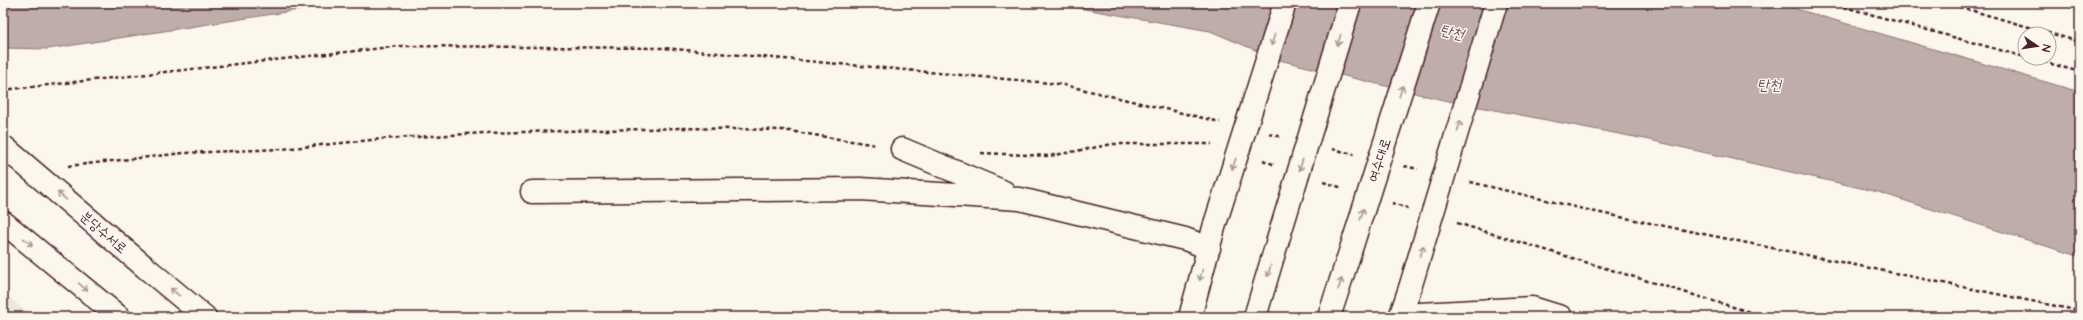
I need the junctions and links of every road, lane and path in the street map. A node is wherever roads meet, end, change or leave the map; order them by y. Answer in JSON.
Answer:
{"nodes":[{"id":1,"x":1285,"y":3,"type":"edge"},
{"id":2,"x":1350,"y":3,"type":"edge"},
{"id":3,"x":1429,"y":3,"type":"edge"},
{"id":4,"x":1496,"y":3,"type":"edge"},
{"id":5,"x":1830,"y":3,"type":"edge"},
{"id":6,"x":1946,"y":3,"type":"edge"},
{"id":7,"x":2080,"y":42,"type":"edge"},
{"id":8,"x":2017,"y":54,"type":"edge"},
{"id":9,"x":2057,"y":66,"type":"edge"},
{"id":10,"x":2080,"y":72,"type":"edge"},
{"id":11,"x":3,"y":90,"type":"edge"},
{"id":12,"x":1223,"y":123,"type":"dead end"},
{"id":13,"x":1262,"y":132,"type":"dead end"},
{"id":14,"x":1285,"y":138,"type":"dead end"},
{"id":15,"x":3,"y":146,"type":"edge"},
{"id":16,"x":1324,"y":147,"type":"dead end"},
{"id":17,"x":902,"y":149,"type":"dead end"},
{"id":18,"x":1355,"y":154,"type":"dead end"},
{"id":19,"x":1402,"y":166,"type":"dead end"},
{"id":20,"x":1425,"y":171,"type":"dead end"},
{"id":21,"x":1464,"y":180,"type":"dead end"},
{"id":22,"x":532,"y":192,"type":"dead end"},
{"id":23,"x":1020,"y":199,"type":"junction"},
{"id":24,"x":3,"y":222,"type":"edge"},
{"id":25,"x":1208,"y":248,"type":"junction"},
{"id":26,"x":2080,"y":311,"type":"edge"},
{"id":27,"x":1400,"y":316,"type":"edge"},
{"id":28,"x":119,"y":317,"type":"edge"},
{"id":29,"x":205,"y":317,"type":"edge"},
{"id":30,"x":1190,"y":317,"type":"edge"},
{"id":31,"x":1255,"y":317,"type":"edge"},
{"id":32,"x":1329,"y":317,"type":"edge"},
{"id":33,"x":1561,"y":317,"type":"edge"}],
"edges":[{"from":1,"to":25,"type":"main road","one_way":true,"bridge":true},
{"from":2,"to":31,"type":"main road","one_way":true,"bridge":true},
{"from":32,"to":3,"type":"main road","name":"여수대로","one_way":true,"bridge":true},
{"from":27,"to":4,"type":"main road","one_way":true,"bridge":true},
{"from":5,"to":8,"type":"path"},
{"from":6,"to":7,"type":"path"},
{"from":9,"to":10,"type":"path"},
{"from":11,"to":12,"type":"path"},
{"from":13,"to":14,"type":"path"},
{"from":29,"to":15,"type":"main road","name":"분당수서로","one_way":true,"bridge":true},
{"from":16,"to":18,"type":"path"},
{"from":17,"to":23,"type":"main road"},
{"from":19,"to":20,"type":"path"},
{"from":21,"to":26,"type":"path"},
{"from":22,"to":23,"type":"main road"},
{"from":23,"to":25,"type":"main road"},
{"from":24,"to":28,"type":"main road","one_way":true},
{"from":25,"to":30,"type":"main road","one_way":true},
{"from":27,"to":33,"type":"main road"}]}
